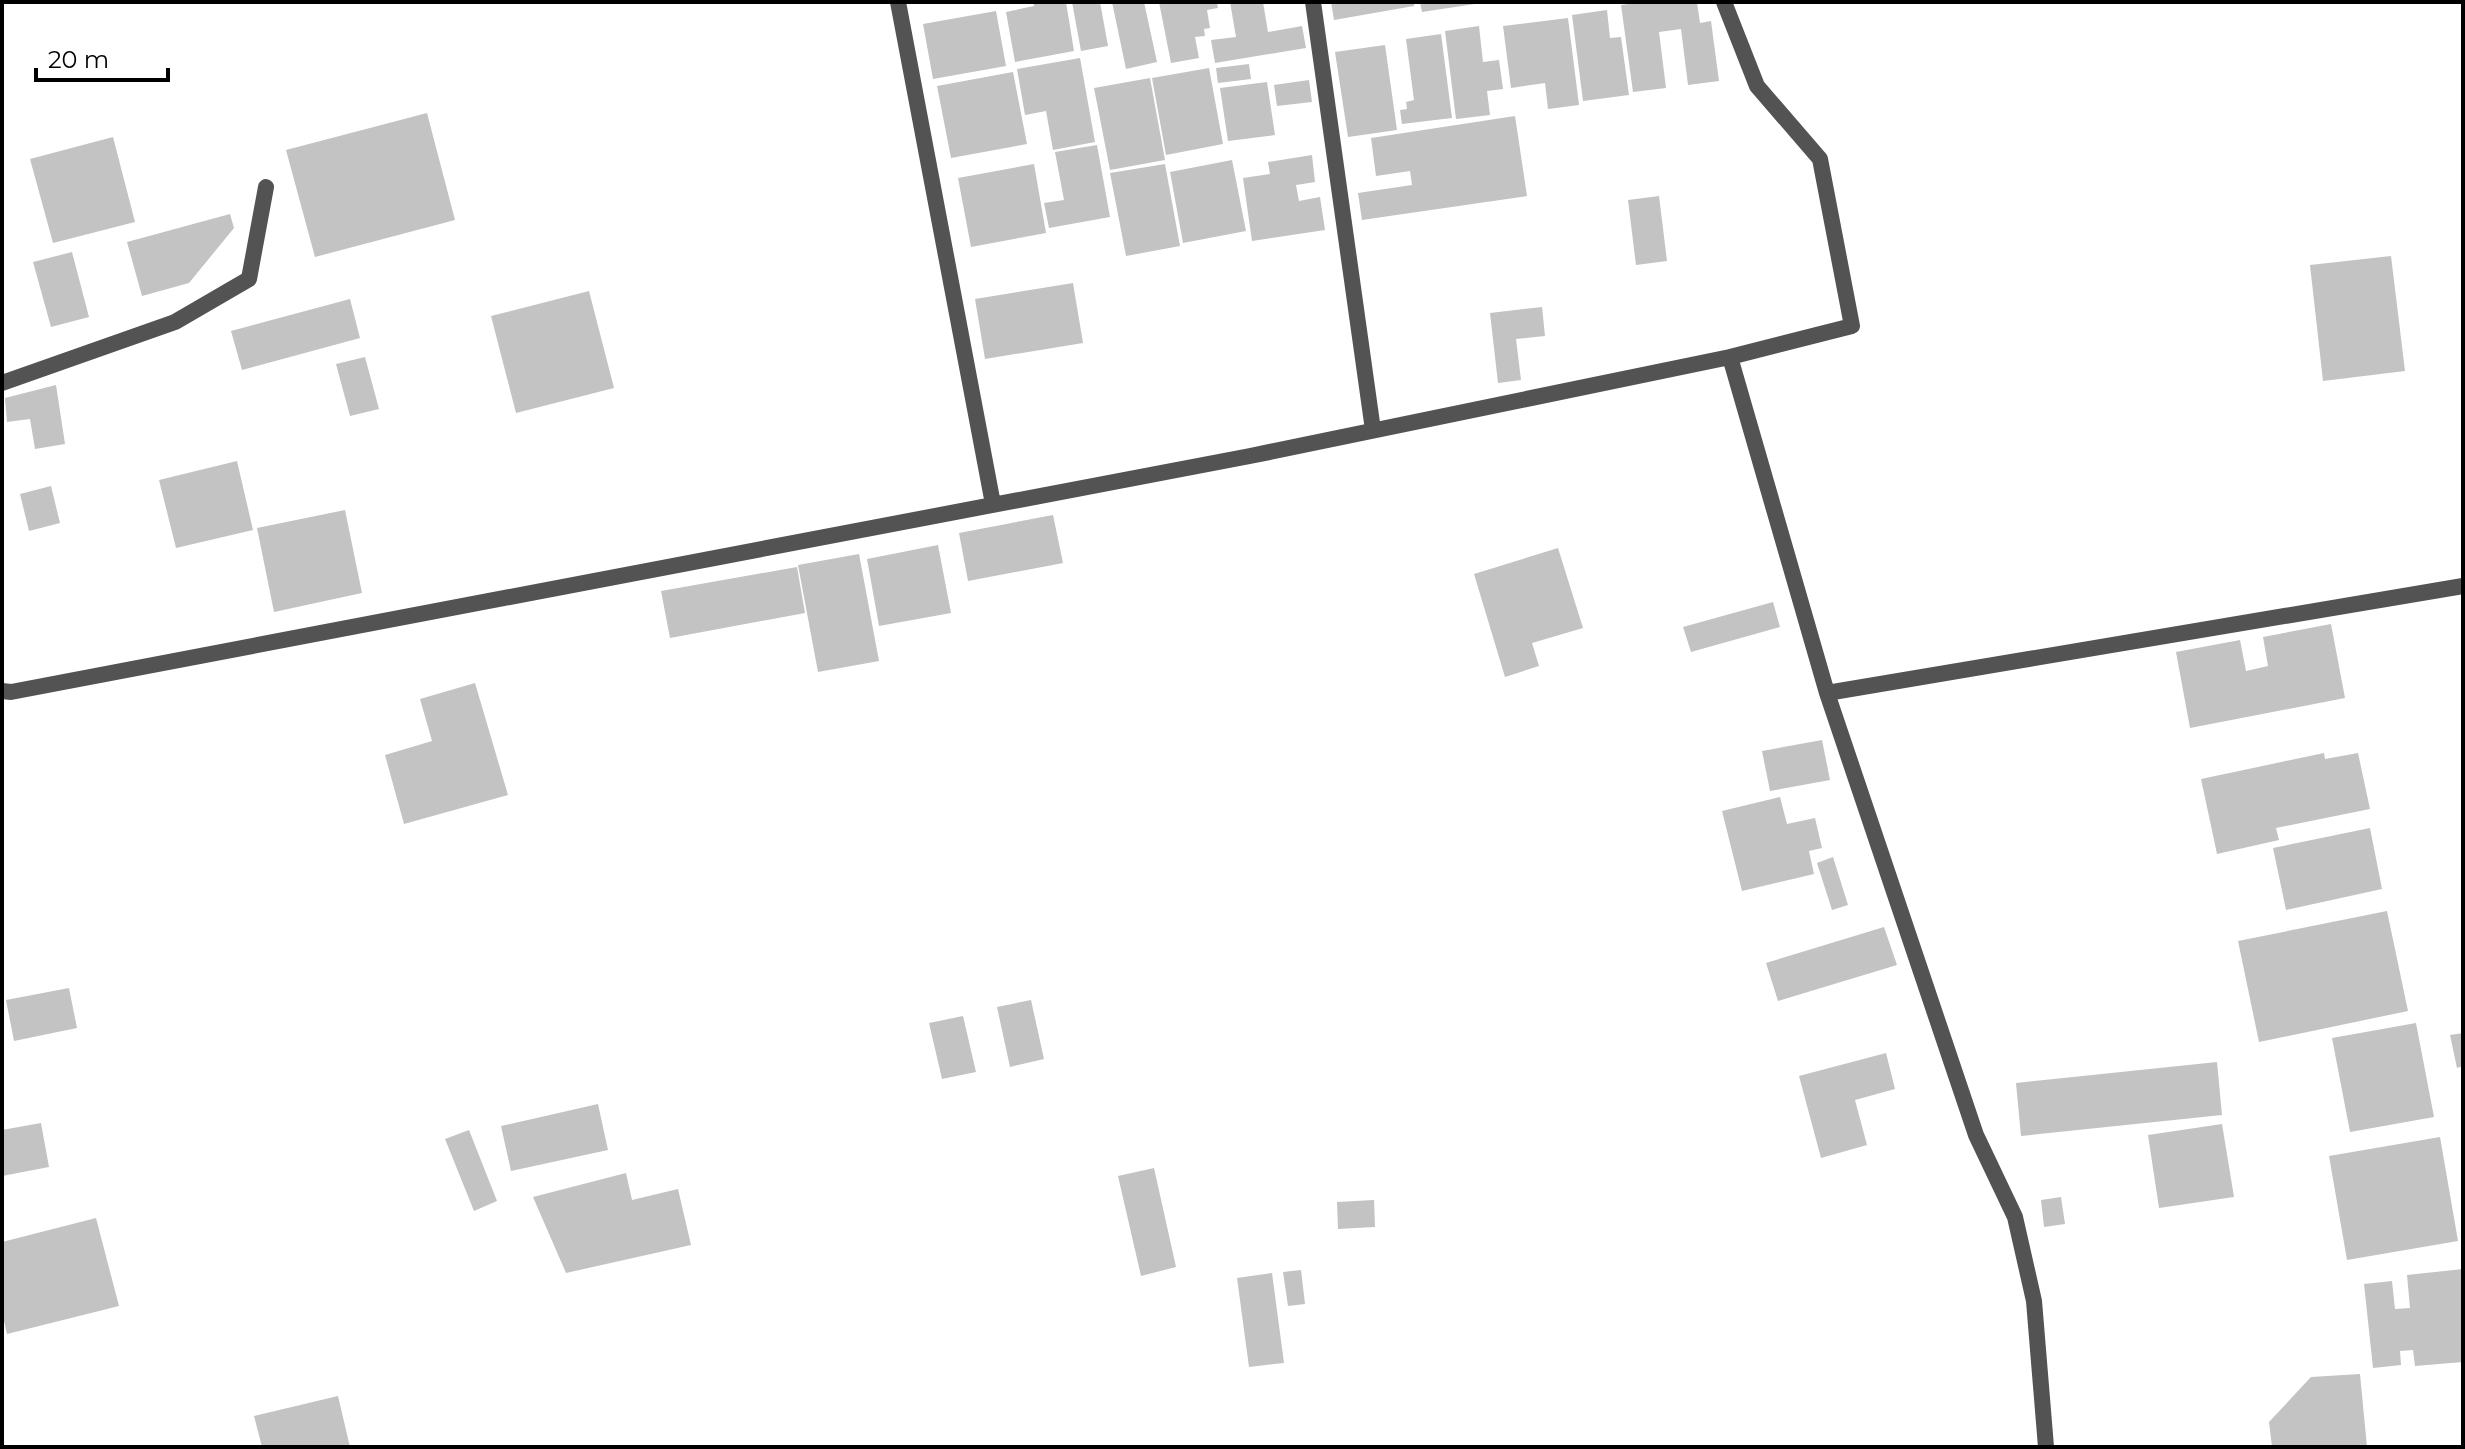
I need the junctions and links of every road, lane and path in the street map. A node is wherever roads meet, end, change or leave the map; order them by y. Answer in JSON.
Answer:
{"nodes":[{"id":1,"x":898,"y":2,"type":"edge"},
{"id":2,"x":1313,"y":2,"type":"edge"},
{"id":3,"x":1724,"y":2,"type":"edge"},
{"id":4,"x":266,"y":187,"type":"dead end"},
{"id":5,"x":1730,"y":357,"type":"junction"},
{"id":6,"x":2,"y":383,"type":"edge"},
{"id":7,"x":1373,"y":430,"type":"junction"},
{"id":8,"x":993,"y":504,"type":"junction"},
{"id":9,"x":2463,"y":586,"type":"edge"},
{"id":10,"x":2,"y":691,"type":"edge"},
{"id":11,"x":1827,"y":693,"type":"junction"},
{"id":12,"x":2046,"y":1447,"type":"edge"}],
"edges":[{"from":1,"to":8,"type":"street"},
{"from":2,"to":7,"type":"street"},
{"from":3,"to":5,"type":"street"},
{"from":4,"to":6,"type":"street"},
{"from":5,"to":7,"type":"street"},
{"from":5,"to":11,"type":"street"},
{"from":7,"to":8,"type":"street"},
{"from":8,"to":10,"type":"street"},
{"from":9,"to":11,"type":"street"},
{"from":11,"to":12,"type":"street"}]}
